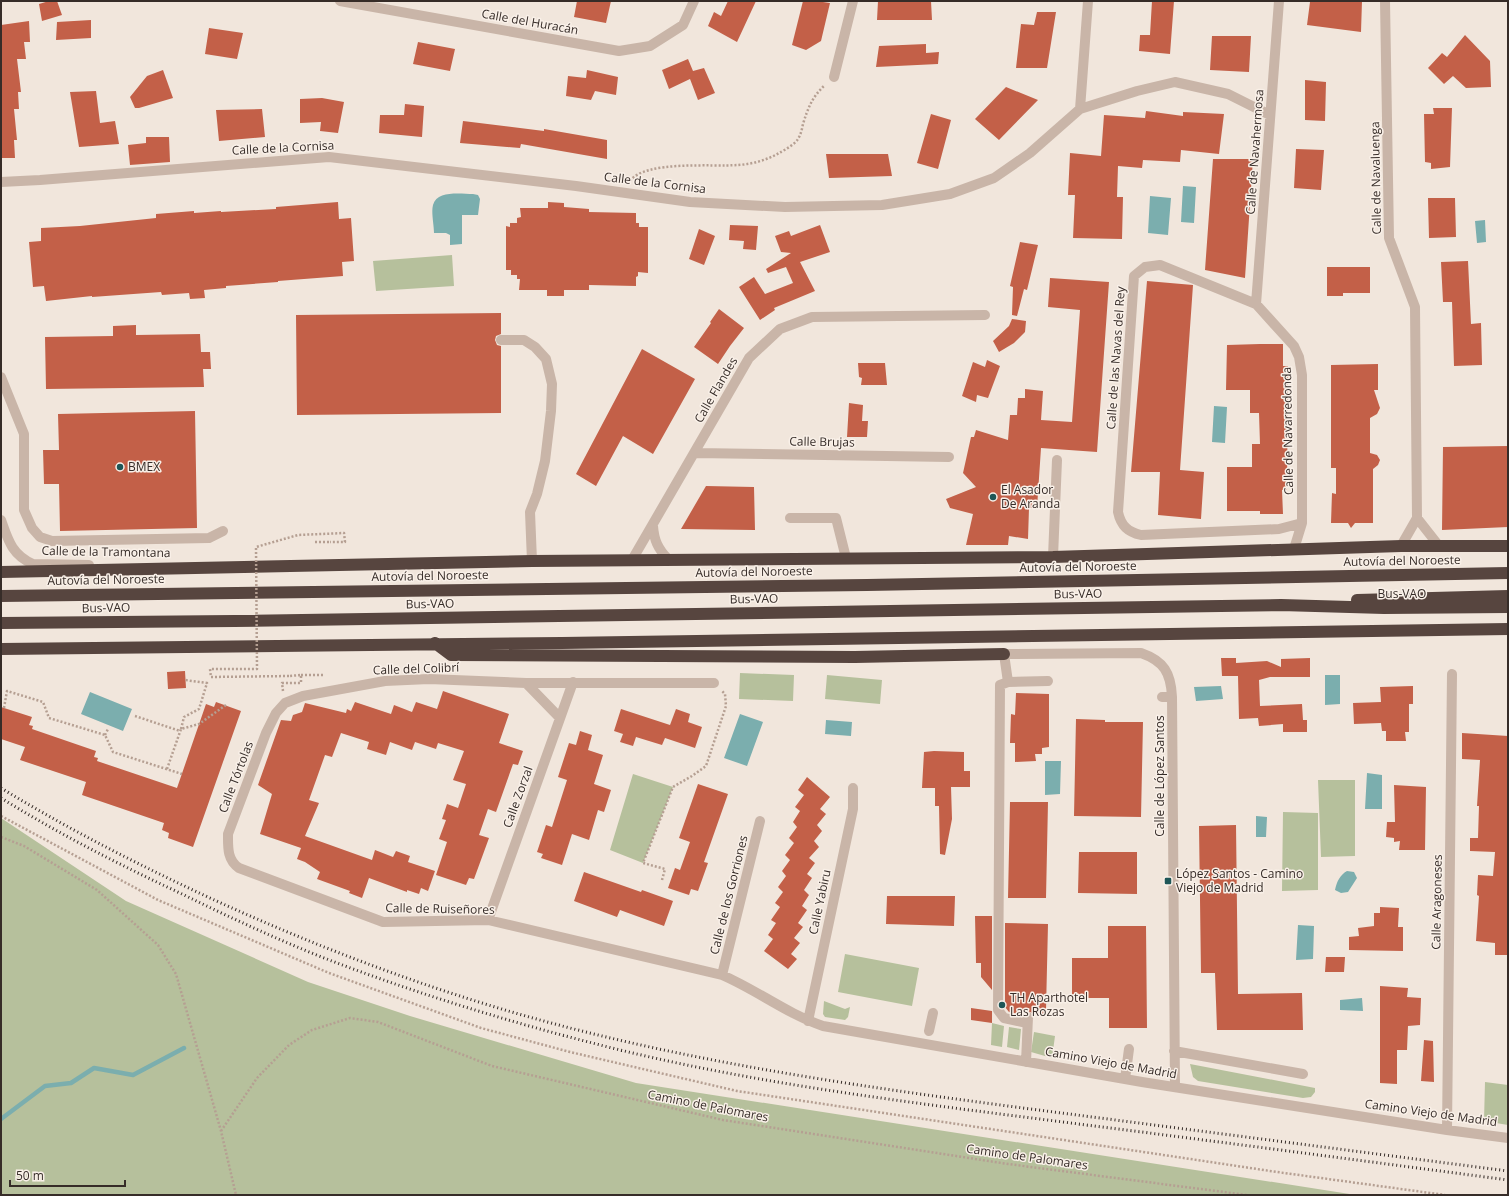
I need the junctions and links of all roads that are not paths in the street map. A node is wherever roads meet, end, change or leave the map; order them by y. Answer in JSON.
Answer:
{"nodes":[{"id":1,"x":340,"y":1,"type":"edge"},
{"id":2,"x":694,"y":1,"type":"edge"},
{"id":3,"x":853,"y":1,"type":"edge"},
{"id":4,"x":1088,"y":1,"type":"edge"},
{"id":5,"x":1279,"y":1,"type":"edge"},
{"id":6,"x":1385,"y":1,"type":"edge"},
{"id":7,"x":834,"y":77,"type":"road end"},
{"id":8,"x":1080,"y":109,"type":"junction"},
{"id":9,"x":1270,"y":114,"type":"junction"},
{"id":10,"x":1,"y":182,"type":"edge"},
{"id":11,"x":1256,"y":304,"type":"junction"},
{"id":12,"x":986,"y":315,"type":"dead end"},
{"id":13,"x":501,"y":340,"type":"dead end"},
{"id":14,"x":1,"y":377,"type":"edge"},
{"id":15,"x":695,"y":453,"type":"junction"},
{"id":16,"x":949,"y":457,"type":"dead end"},
{"id":17,"x":1057,"y":460,"type":"dead end"},
{"id":18,"x":790,"y":518,"type":"dead end"},
{"id":19,"x":1417,"y":518,"type":"junction"},
{"id":20,"x":1,"y":520,"type":"edge"},
{"id":21,"x":1302,"y":523,"type":"junction"},
{"id":22,"x":653,"y":526,"type":"junction"},
{"id":23,"x":223,"y":531,"type":"dead end"},
{"id":24,"x":1401,"y":546,"type":"junction"},
{"id":25,"x":1439,"y":546,"type":"junction"},
{"id":26,"x":1508,"y":546,"type":"edge"},
{"id":27,"x":1294,"y":549,"type":"junction"},
{"id":28,"x":1053,"y":557,"type":"junction"},
{"id":29,"x":846,"y":558,"type":"junction"},
{"id":30,"x":668,"y":559,"type":"junction"},
{"id":31,"x":632,"y":560,"type":"junction"},
{"id":32,"x":532,"y":561,"type":"junction"},
{"id":33,"x":211,"y":567,"type":"junction"},
{"id":34,"x":1,"y":572,"type":"edge"},
{"id":35,"x":1508,"y":573,"type":"edge"},
{"id":36,"x":1,"y":596,"type":"edge"},
{"id":37,"x":1508,"y":596,"type":"edge"},
{"id":38,"x":1282,"y":605,"type":"junction"},
{"id":39,"x":1508,"y":607,"type":"edge"},
{"id":40,"x":1,"y":623,"type":"edge"},
{"id":41,"x":1508,"y":629,"type":"edge"},
{"id":42,"x":435,"y":643,"type":"junction"},
{"id":43,"x":1,"y":649,"type":"edge"},
{"id":44,"x":1004,"y":654,"type":"junction"},
{"id":45,"x":1452,"y":674,"type":"dead end"},
{"id":46,"x":1048,"y":681,"type":"dead end"},
{"id":47,"x":572,"y":682,"type":"junction"},
{"id":48,"x":1008,"y":682,"type":"junction"},
{"id":49,"x":526,"y":683,"type":"junction"},
{"id":50,"x":714,"y":683,"type":"road end"},
{"id":51,"x":285,"y":703,"type":"joint"},
{"id":52,"x":560,"y":718,"type":"junction"},
{"id":53,"x":853,"y":788,"type":"dead end"},
{"id":54,"x":760,"y":821,"type":"dead end"},
{"id":55,"x":233,"y":864,"type":"joint"},
{"id":56,"x":488,"y":920,"type":"junction"},
{"id":57,"x":722,"y":975,"type":"junction"},
{"id":58,"x":933,"y":1013,"type":"dead end"},
{"id":59,"x":808,"y":1021,"type":"junction"},
{"id":60,"x":929,"y":1031,"type":"dead end"},
{"id":61,"x":1129,"y":1049,"type":"dead end"},
{"id":62,"x":1174,"y":1051,"type":"junction"},
{"id":63,"x":1026,"y":1062,"type":"junction"},
{"id":64,"x":1303,"y":1074,"type":"dead end"},
{"id":65,"x":1125,"y":1079,"type":"junction"},
{"id":66,"x":1175,"y":1087,"type":"junction"},
{"id":67,"x":1447,"y":1130,"type":"junction"},
{"id":68,"x":1508,"y":1138,"type":"edge"}],
"edges":[{"from":1,"to":2,"type":"street","name":"Calle del Huracán"},
{"from":3,"to":7,"type":"street"},
{"from":4,"to":8,"type":"street"},
{"from":5,"to":9,"type":"street","name":"Calle de Navahermosa"},
{"from":6,"to":19,"type":"street","name":"Calle de Navaluenga"},
{"from":8,"to":9,"type":"street","name":"Calle de la Cornisa"},
{"from":8,"to":10,"type":"street","name":"Calle de la Cornisa"},
{"from":9,"to":11,"type":"street","name":"Calle de Navahermosa"},
{"from":11,"to":21,"type":"street","name":"Calle de Navarredonda"},
{"from":11,"to":21,"type":"street","name":"Calle de las Navas del Rey"},
{"from":12,"to":15,"type":"street","name":"Calle Flandes"},
{"from":13,"to":32,"type":"street"},
{"from":14,"to":23,"type":"street"},
{"from":15,"to":16,"type":"street","name":"Calle Brujas"},
{"from":15,"to":22,"type":"street","name":"Calle Flandes"},
{"from":17,"to":28,"type":"street"},
{"from":18,"to":29,"type":"street"},
{"from":19,"to":24,"type":"street"},
{"from":19,"to":25,"type":"street"},
{"from":20,"to":33,"type":"street","name":"Calle de la Tramontana"},
{"from":21,"to":27,"type":"street","name":"Calle de Navarredonda"},
{"from":22,"to":30,"type":"street"},
{"from":22,"to":31,"type":"street","name":"Calle Flandes"},
{"from":24,"to":25,"type":"highway"},
{"from":24,"to":27,"type":"highway"},
{"from":25,"to":26,"type":"highway"},
{"from":27,"to":28,"type":"highway"},
{"from":28,"to":29,"type":"highway"},
{"from":29,"to":30,"type":"highway"},
{"from":30,"to":31,"type":"highway"},
{"from":31,"to":32,"type":"highway"},
{"from":32,"to":33,"type":"highway"},
{"from":33,"to":34,"type":"highway"},
{"from":35,"to":36,"type":"highway","name":"Autovía del Noroeste"},
{"from":37,"to":38,"type":"highway"},
{"from":38,"to":39,"type":"highway","name":"Bus-VAO"},
{"from":38,"to":40,"type":"highway","name":"Bus-VAO"},
{"from":41,"to":42,"type":"highway"},
{"from":42,"to":43,"type":"highway"},
{"from":42,"to":44,"type":"highway"},
{"from":44,"to":48,"type":"street"},
{"from":44,"to":62,"type":"street","name":"Calle de López Santos"},
{"from":45,"to":67,"type":"street","name":"Calle Aragoneses"},
{"from":46,"to":48,"type":"street"},
{"from":47,"to":49,"type":"street","name":"Calle del Colibrí"},
{"from":47,"to":50,"type":"street","name":"Calle del Colibrí"},
{"from":47,"to":52,"type":"street","name":"Calle Zorzal"},
{"from":48,"to":63,"type":"street"},
{"from":49,"to":51,"type":"street","name":"Calle del Colibrí"},
{"from":49,"to":52,"type":"street"},
{"from":51,"to":55,"type":"street","name":"Calle Tórtolas"},
{"from":52,"to":56,"type":"street","name":"Calle Zorzal"},
{"from":53,"to":59,"type":"street","name":"Calle Yabiru"},
{"from":54,"to":57,"type":"street","name":"Calle de los Gorriones"},
{"from":55,"to":56,"type":"street","name":"Calle de Ruiseñores"},
{"from":56,"to":57,"type":"street","name":"Calle de Ruiseñores"},
{"from":57,"to":59,"type":"street","name":"Camino Viejo de Madrid"},
{"from":58,"to":60,"type":"street"},
{"from":59,"to":63,"type":"street","name":"Camino Viejo de Madrid"},
{"from":61,"to":65,"type":"street"},
{"from":62,"to":64,"type":"street"},
{"from":62,"to":66,"type":"street","name":"Calle de López Santos"},
{"from":63,"to":65,"type":"street","name":"Camino Viejo de Madrid"},
{"from":65,"to":66,"type":"street","name":"Camino Viejo de Madrid"},
{"from":66,"to":67,"type":"street","name":"Camino Viejo de Madrid"},
{"from":67,"to":68,"type":"street","name":"Camino Viejo de Madrid"}]}
